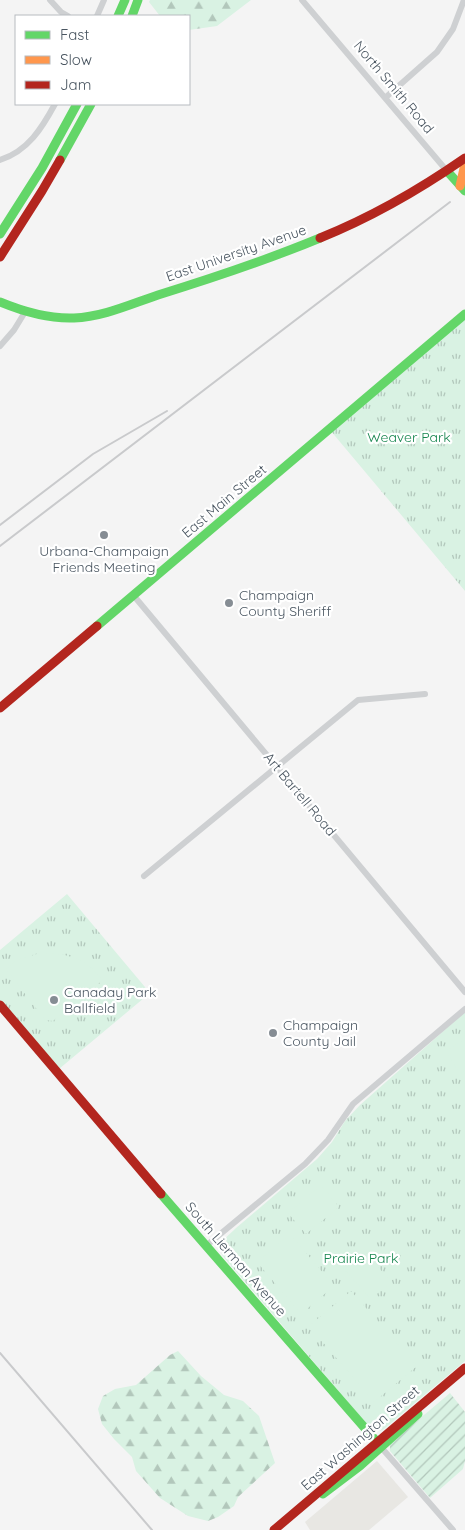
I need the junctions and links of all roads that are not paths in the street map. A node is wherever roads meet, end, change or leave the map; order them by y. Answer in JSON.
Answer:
{"nodes":[{"id":1,"x":50,"y":0,"type":"edge"},
{"id":2,"x":104,"y":0,"type":"edge"},
{"id":3,"x":125,"y":0,"type":"edge"},
{"id":4,"x":138,"y":0,"type":"edge"},
{"id":5,"x":302,"y":0,"type":"edge"},
{"id":6,"x":464,"y":0,"type":"edge"},
{"id":7,"x":67,"y":15,"type":"edge"},
{"id":8,"x":97,"y":15,"type":"edge"},
{"id":9,"x":118,"y":15,"type":"edge"},
{"id":10,"x":132,"y":15,"type":"edge"},
{"id":11,"x":385,"y":98,"type":"junction"},
{"id":12,"x":54,"y":105,"type":"edge"},
{"id":13,"x":76,"y":105,"type":"edge"},
{"id":14,"x":90,"y":105,"type":"edge"},
{"id":15,"x":465,"y":158,"type":"edge"},
{"id":16,"x":0,"y":160,"type":"edge"},
{"id":17,"x":465,"y":164,"type":"edge"},
{"id":18,"x":447,"y":171,"type":"junction"},
{"id":19,"x":463,"y":189,"type":"edge"},
{"id":20,"x":0,"y":234,"type":"edge"},
{"id":21,"x":0,"y":257,"type":"edge"},
{"id":22,"x":1,"y":300,"type":"edge"},
{"id":23,"x":25,"y":312,"type":"junction"},
{"id":24,"x":465,"y":314,"type":"edge"},
{"id":25,"x":0,"y":346,"type":"edge"},
{"id":26,"x":134,"y":596,"type":"junction"},
{"id":27,"x":424,"y":694,"type":"dead end"},
{"id":28,"x":0,"y":708,"type":"edge"},
{"id":29,"x":277,"y":766,"type":"junction"},
{"id":30,"x":144,"y":876,"type":"dead end"},
{"id":31,"x":465,"y":992,"type":"edge"},
{"id":32,"x":0,"y":1005,"type":"edge"},
{"id":33,"x":465,"y":1009,"type":"edge"},
{"id":34,"x":207,"y":1246,"type":"junction"},
{"id":35,"x":465,"y":1368,"type":"edge"},
{"id":36,"x":465,"y":1374,"type":"edge"},
{"id":37,"x":379,"y":1445,"type":"junction"},
{"id":38,"x":274,"y":1530,"type":"edge"},
{"id":39,"x":281,"y":1530,"type":"edge"},
{"id":40,"x":452,"y":1530,"type":"edge"}],
"edges":[{"from":1,"to":7,"type":"street"},
{"from":2,"to":8,"type":"street"},
{"from":3,"to":9,"type":"main road"},
{"from":4,"to":10,"type":"main road"},
{"from":5,"to":11,"type":"street","name":"North Smith Road"},
{"from":6,"to":11,"type":"street"},
{"from":11,"to":18,"type":"street","name":"North Smith Road"},
{"from":12,"to":16,"type":"street"},
{"from":13,"to":20,"type":"main road"},
{"from":14,"to":21,"type":"main road"},
{"from":15,"to":18,"type":"main road","name":"East University Avenue"},
{"from":17,"to":19,"type":"main road"},
{"from":18,"to":19,"type":"main road","name":"North Smith Road"},
{"from":18,"to":23,"type":"main road","name":"East University Avenue"},
{"from":22,"to":23,"type":"main road","name":"East University Avenue"},
{"from":23,"to":25,"type":"street"},
{"from":24,"to":26,"type":"main road","name":"East Main Street"},
{"from":26,"to":28,"type":"main road","name":"East Main Street"},
{"from":26,"to":29,"type":"street","name":"Art Bartell Road"},
{"from":27,"to":29,"type":"street"},
{"from":29,"to":30,"type":"street"},
{"from":29,"to":31,"type":"street","name":"Art Bartell Road"},
{"from":32,"to":34,"type":"main road","name":"South Lierman Avenue"},
{"from":33,"to":34,"type":"street"},
{"from":34,"to":37,"type":"main road","name":"South Lierman Avenue"},
{"from":35,"to":37,"type":"main road","name":"East Washington Street"},
{"from":36,"to":37,"type":"main road","name":"East Washington Street"},
{"from":37,"to":38,"type":"main road","name":"East Washington Street"},
{"from":37,"to":39,"type":"main road","name":"East Washington Street"},
{"from":37,"to":40,"type":"street","name":"South Lierman Avenue"}]}
